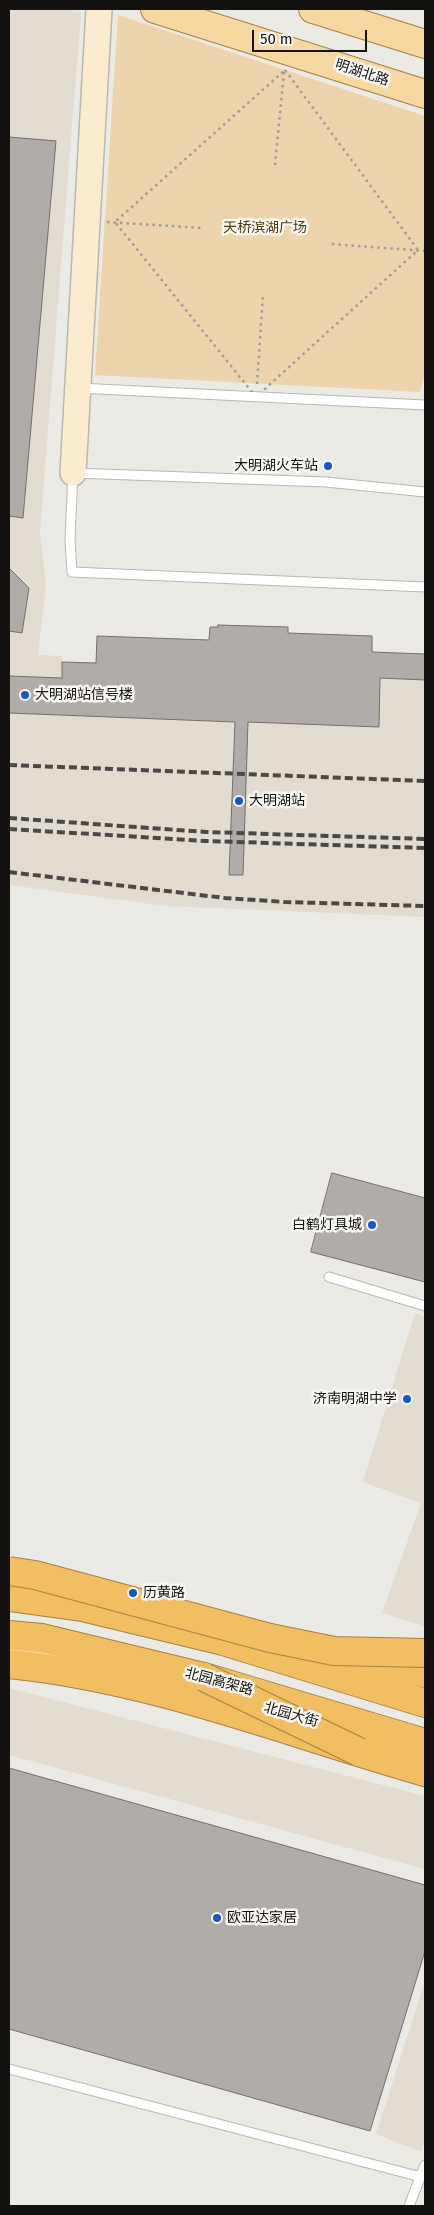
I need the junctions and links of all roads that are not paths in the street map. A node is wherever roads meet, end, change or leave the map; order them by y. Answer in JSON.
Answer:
{"nodes":[{"id":1,"x":99,"y":9,"type":"edge"},
{"id":2,"x":155,"y":9,"type":"edge"},
{"id":3,"x":313,"y":9,"type":"edge"},
{"id":4,"x":425,"y":44,"type":"edge"},
{"id":5,"x":425,"y":94,"type":"edge"},
{"id":6,"x":78,"y":388,"type":"junction"},
{"id":7,"x":425,"y":405,"type":"edge"},
{"id":8,"x":73,"y":473,"type":"junction"},
{"id":9,"x":425,"y":492,"type":"edge"},
{"id":10,"x":425,"y":587,"type":"edge"},
{"id":11,"x":329,"y":1277,"type":"dead end"},
{"id":12,"x":425,"y":1306,"type":"edge"},
{"id":13,"x":9,"y":1571,"type":"edge"},
{"id":14,"x":9,"y":1589,"type":"edge"},
{"id":15,"x":9,"y":1597,"type":"edge"},
{"id":16,"x":82,"y":1607,"type":"junction"},
{"id":17,"x":9,"y":1635,"type":"edge"},
{"id":18,"x":9,"y":1649,"type":"edge"},
{"id":19,"x":334,"y":1651,"type":"junction"},
{"id":20,"x":425,"y":1653,"type":"edge"},
{"id":21,"x":9,"y":1664,"type":"edge"},
{"id":22,"x":425,"y":1673,"type":"edge"},
{"id":23,"x":204,"y":1677,"type":"junction"},
{"id":24,"x":425,"y":1694,"type":"edge"},
{"id":25,"x":425,"y":1703,"type":"edge"},
{"id":26,"x":425,"y":1743,"type":"edge"},
{"id":27,"x":359,"y":1752,"type":"junction"},
{"id":28,"x":425,"y":1756,"type":"edge"},
{"id":29,"x":425,"y":1772,"type":"edge"},
{"id":30,"x":9,"y":2069,"type":"edge"},
{"id":31,"x":425,"y":2166,"type":"edge"},
{"id":32,"x":421,"y":2177,"type":"junction"},
{"id":33,"x":409,"y":2206,"type":"edge"}],
"edges":[{"from":1,"to":6,"type":"street"},
{"from":2,"to":5,"type":"main road","name":"明湖北路"},
{"from":3,"to":4,"type":"main road"},
{"from":6,"to":7,"type":"lane"},
{"from":6,"to":8,"type":"street"},
{"from":8,"to":9,"type":"lane"},
{"from":8,"to":10,"type":"lane"},
{"from":11,"to":12,"type":"lane"},
{"from":13,"to":19,"type":"highway","bridge":true},
{"from":14,"to":16,"type":"highway"},
{"from":14,"to":24,"type":"main road"},
{"from":15,"to":16,"type":"highway"},
{"from":16,"to":25,"type":"highway"},
{"from":17,"to":23,"type":"highway","name":"北园高架路"},
{"from":18,"to":28,"type":"main road","name":"北园大街"},
{"from":19,"to":20,"type":"highway","bridge":true},
{"from":19,"to":22,"type":"highway","bridge":true},
{"from":21,"to":27,"type":"highway","bridge":true},
{"from":23,"to":26,"type":"highway","name":"北园高架路","bridge":true},
{"from":23,"to":27,"type":"highway","bridge":true},
{"from":27,"to":29,"type":"highway"},
{"from":30,"to":32,"type":"lane"},
{"from":31,"to":32,"type":"lane"},
{"from":32,"to":33,"type":"lane"}]}
